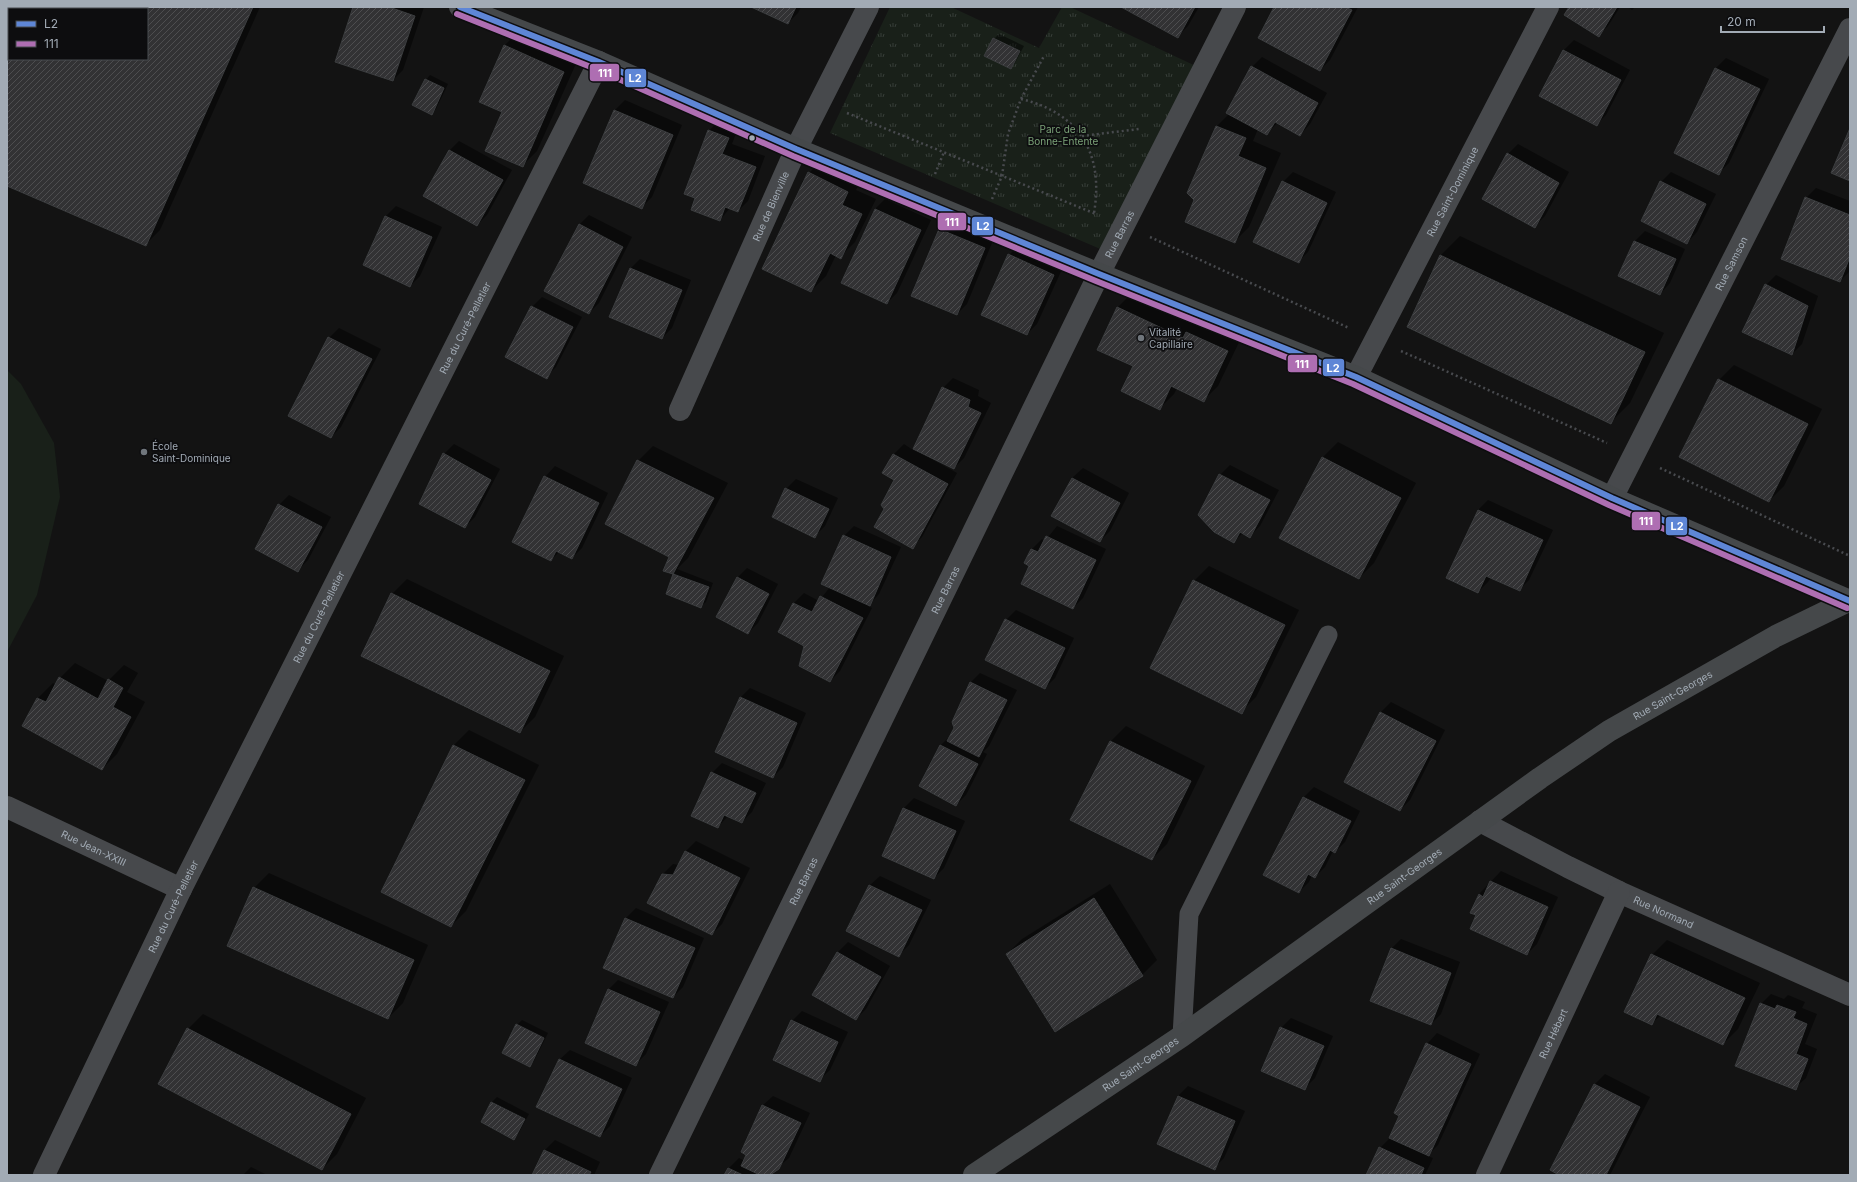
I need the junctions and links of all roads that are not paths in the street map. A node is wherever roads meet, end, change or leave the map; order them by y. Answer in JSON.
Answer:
{"nodes":[{"id":1,"x":460,"y":7,"type":"edge"},
{"id":2,"x":868,"y":7,"type":"edge"},
{"id":3,"x":1235,"y":7,"type":"edge"},
{"id":4,"x":1548,"y":7,"type":"edge"},
{"id":5,"x":1850,"y":29,"type":"edge"},
{"id":6,"x":599,"y":62,"type":"junction"},
{"id":7,"x":796,"y":149,"type":"junction"},
{"id":8,"x":1099,"y":274,"type":"junction"},
{"id":9,"x":1356,"y":377,"type":"junction"},
{"id":10,"x":680,"y":410,"type":"dead end"},
{"id":11,"x":1612,"y":498,"type":"junction"},
{"id":12,"x":1849,"y":601,"type":"edge"},
{"id":13,"x":1328,"y":635,"type":"dead end"},
{"id":14,"x":7,"y":807,"type":"edge"},
{"id":15,"x":1480,"y":821,"type":"junction"},
{"id":16,"x":180,"y":889,"type":"junction"},
{"id":17,"x":1619,"y":892,"type":"junction"},
{"id":18,"x":1850,"y":995,"type":"edge"},
{"id":19,"x":1182,"y":1036,"type":"junction"},
{"id":20,"x":44,"y":1175,"type":"edge"},
{"id":21,"x":660,"y":1175,"type":"edge"},
{"id":22,"x":974,"y":1175,"type":"edge"},
{"id":23,"x":1487,"y":1175,"type":"edge"}],
"edges":[{"from":1,"to":6,"type":"street"},
{"from":2,"to":7,"type":"street","name":"Rue de Bienville"},
{"from":3,"to":8,"type":"street","name":"Rue Barras"},
{"from":4,"to":9,"type":"street","name":"Rue Saint-Dominique"},
{"from":5,"to":11,"type":"street","name":"Rue Samson"},
{"from":6,"to":7,"type":"street"},
{"from":6,"to":16,"type":"street","name":"Rue du Curé-Pelletier"},
{"from":7,"to":8,"type":"street"},
{"from":7,"to":10,"type":"street","name":"Rue de Bienville"},
{"from":8,"to":9,"type":"street"},
{"from":8,"to":21,"type":"street","name":"Rue Barras"},
{"from":9,"to":11,"type":"street"},
{"from":11,"to":12,"type":"street"},
{"from":12,"to":15,"type":"street","name":"Rue Saint-Georges"},
{"from":13,"to":19,"type":"lane"},
{"from":14,"to":16,"type":"street","name":"Rue Jean-XXIII"},
{"from":15,"to":17,"type":"street","name":"Rue Normand"},
{"from":15,"to":19,"type":"street","name":"Rue Saint-Georges"},
{"from":16,"to":20,"type":"street","name":"Rue du Curé-Pelletier"},
{"from":17,"to":18,"type":"street","name":"Rue Normand"},
{"from":17,"to":23,"type":"street","name":"Rue Hébert"},
{"from":19,"to":22,"type":"street","name":"Rue Saint-Georges"}]}
